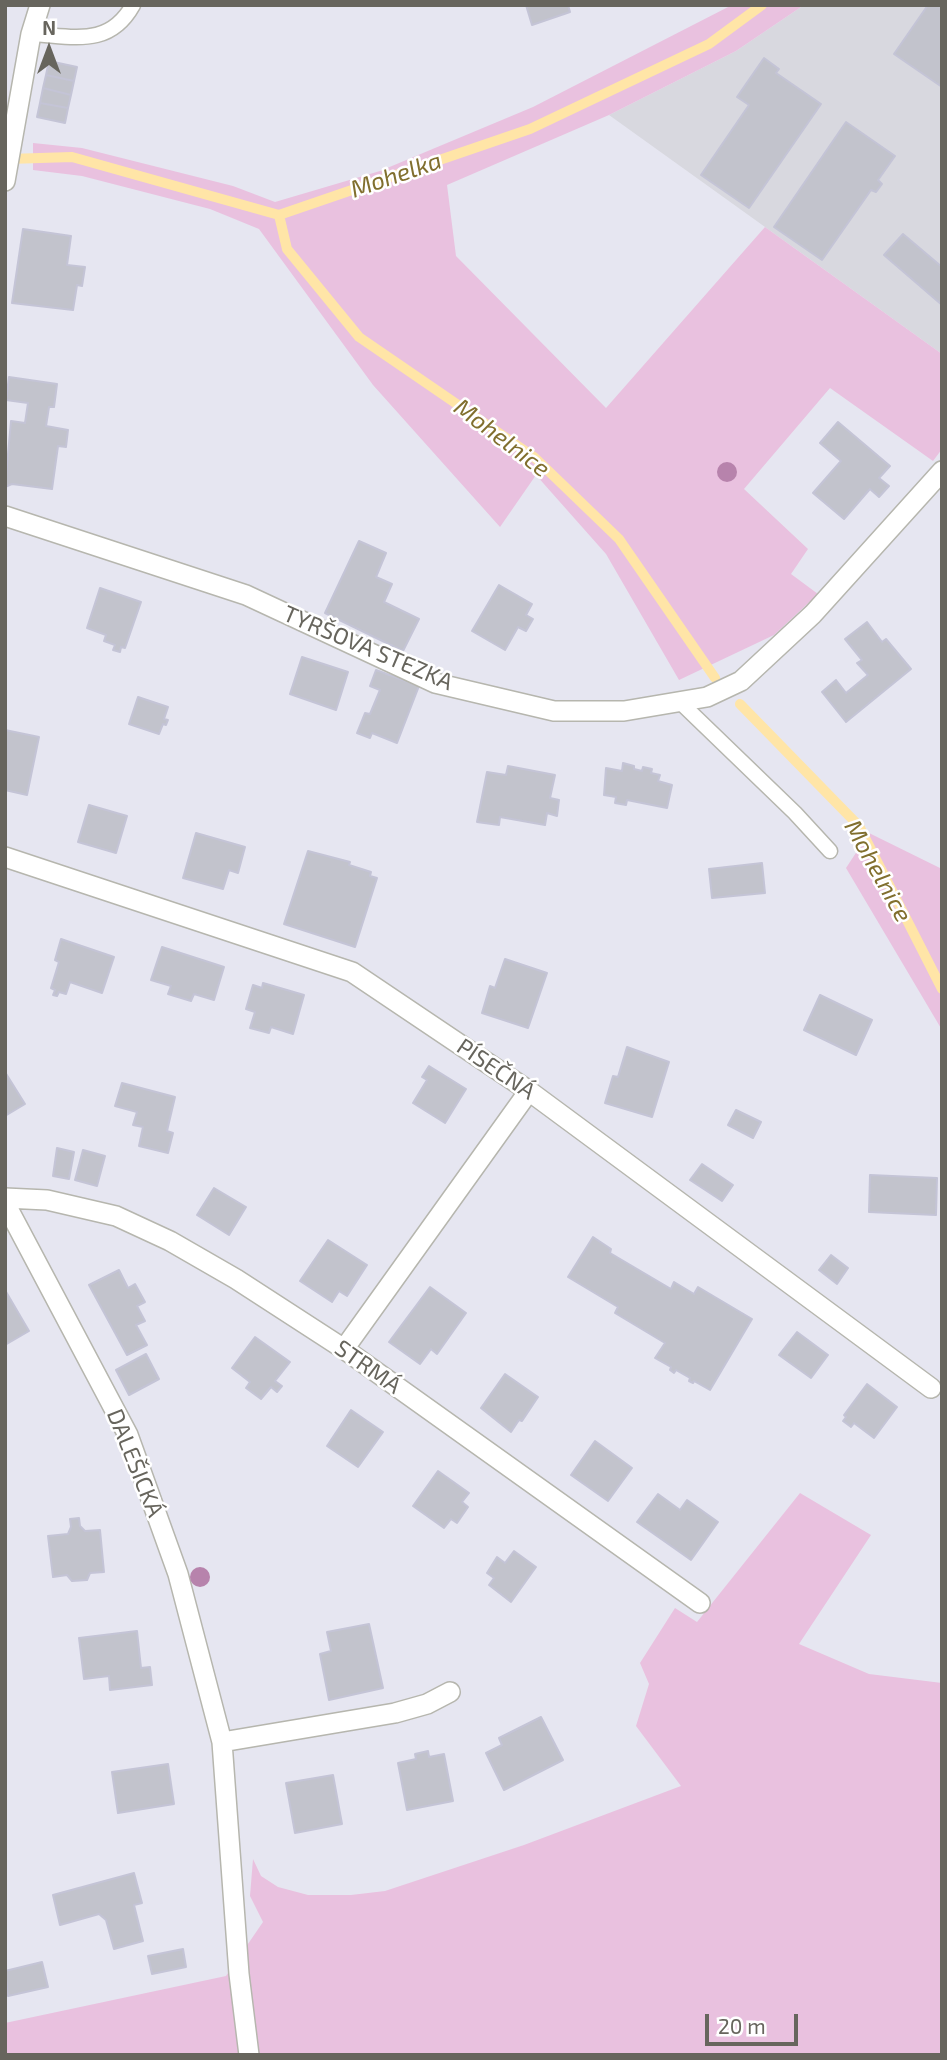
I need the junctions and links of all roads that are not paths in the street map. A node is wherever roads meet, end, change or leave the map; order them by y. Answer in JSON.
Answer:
{"nodes":[{"id":1,"x":40,"y":5,"type":"edge"},
{"id":2,"x":133,"y":5,"type":"edge"},
{"id":3,"x":31,"y":34,"type":"junction"},
{"id":4,"x":5,"y":181,"type":"edge"},
{"id":5,"x":942,"y":471,"type":"edge"},
{"id":6,"x":5,"y":516,"type":"edge"},
{"id":7,"x":680,"y":702,"type":"junction"},
{"id":8,"x":830,"y":851,"type":"dead end"},
{"id":9,"x":5,"y":857,"type":"edge"},
{"id":10,"x":528,"y":1091,"type":"junction"},
{"id":11,"x":5,"y":1200,"type":"edge"},
{"id":12,"x":344,"y":1349,"type":"junction"},
{"id":13,"x":931,"y":1388,"type":"dead end"},
{"id":14,"x":699,"y":1603,"type":"dead end"},
{"id":15,"x":450,"y":1692,"type":"dead end"},
{"id":16,"x":222,"y":1742,"type":"junction"},
{"id":17,"x":248,"y":2055,"type":"edge"}],
"edges":[{"from":1,"to":3,"type":"street"},
{"from":2,"to":3,"type":"lane"},
{"from":3,"to":4,"type":"street"},
{"from":5,"to":7,"type":"street","name":"TYRŠOVA STEZKA"},
{"from":6,"to":7,"type":"street","name":"TYRŠOVA STEZKA"},
{"from":7,"to":8,"type":"lane"},
{"from":9,"to":10,"type":"street","name":"PÍSEČNÁ"},
{"from":10,"to":12,"type":"street"},
{"from":10,"to":13,"type":"street","name":"PÍSEČNÁ"},
{"from":11,"to":12,"type":"street","name":"STRMÁ"},
{"from":11,"to":16,"type":"street","name":"DALEŠICKÁ"},
{"from":12,"to":14,"type":"street","name":"STRMÁ"},
{"from":15,"to":16,"type":"street"},
{"from":16,"to":17,"type":"street","name":"DALEŠICKÁ"}]}
